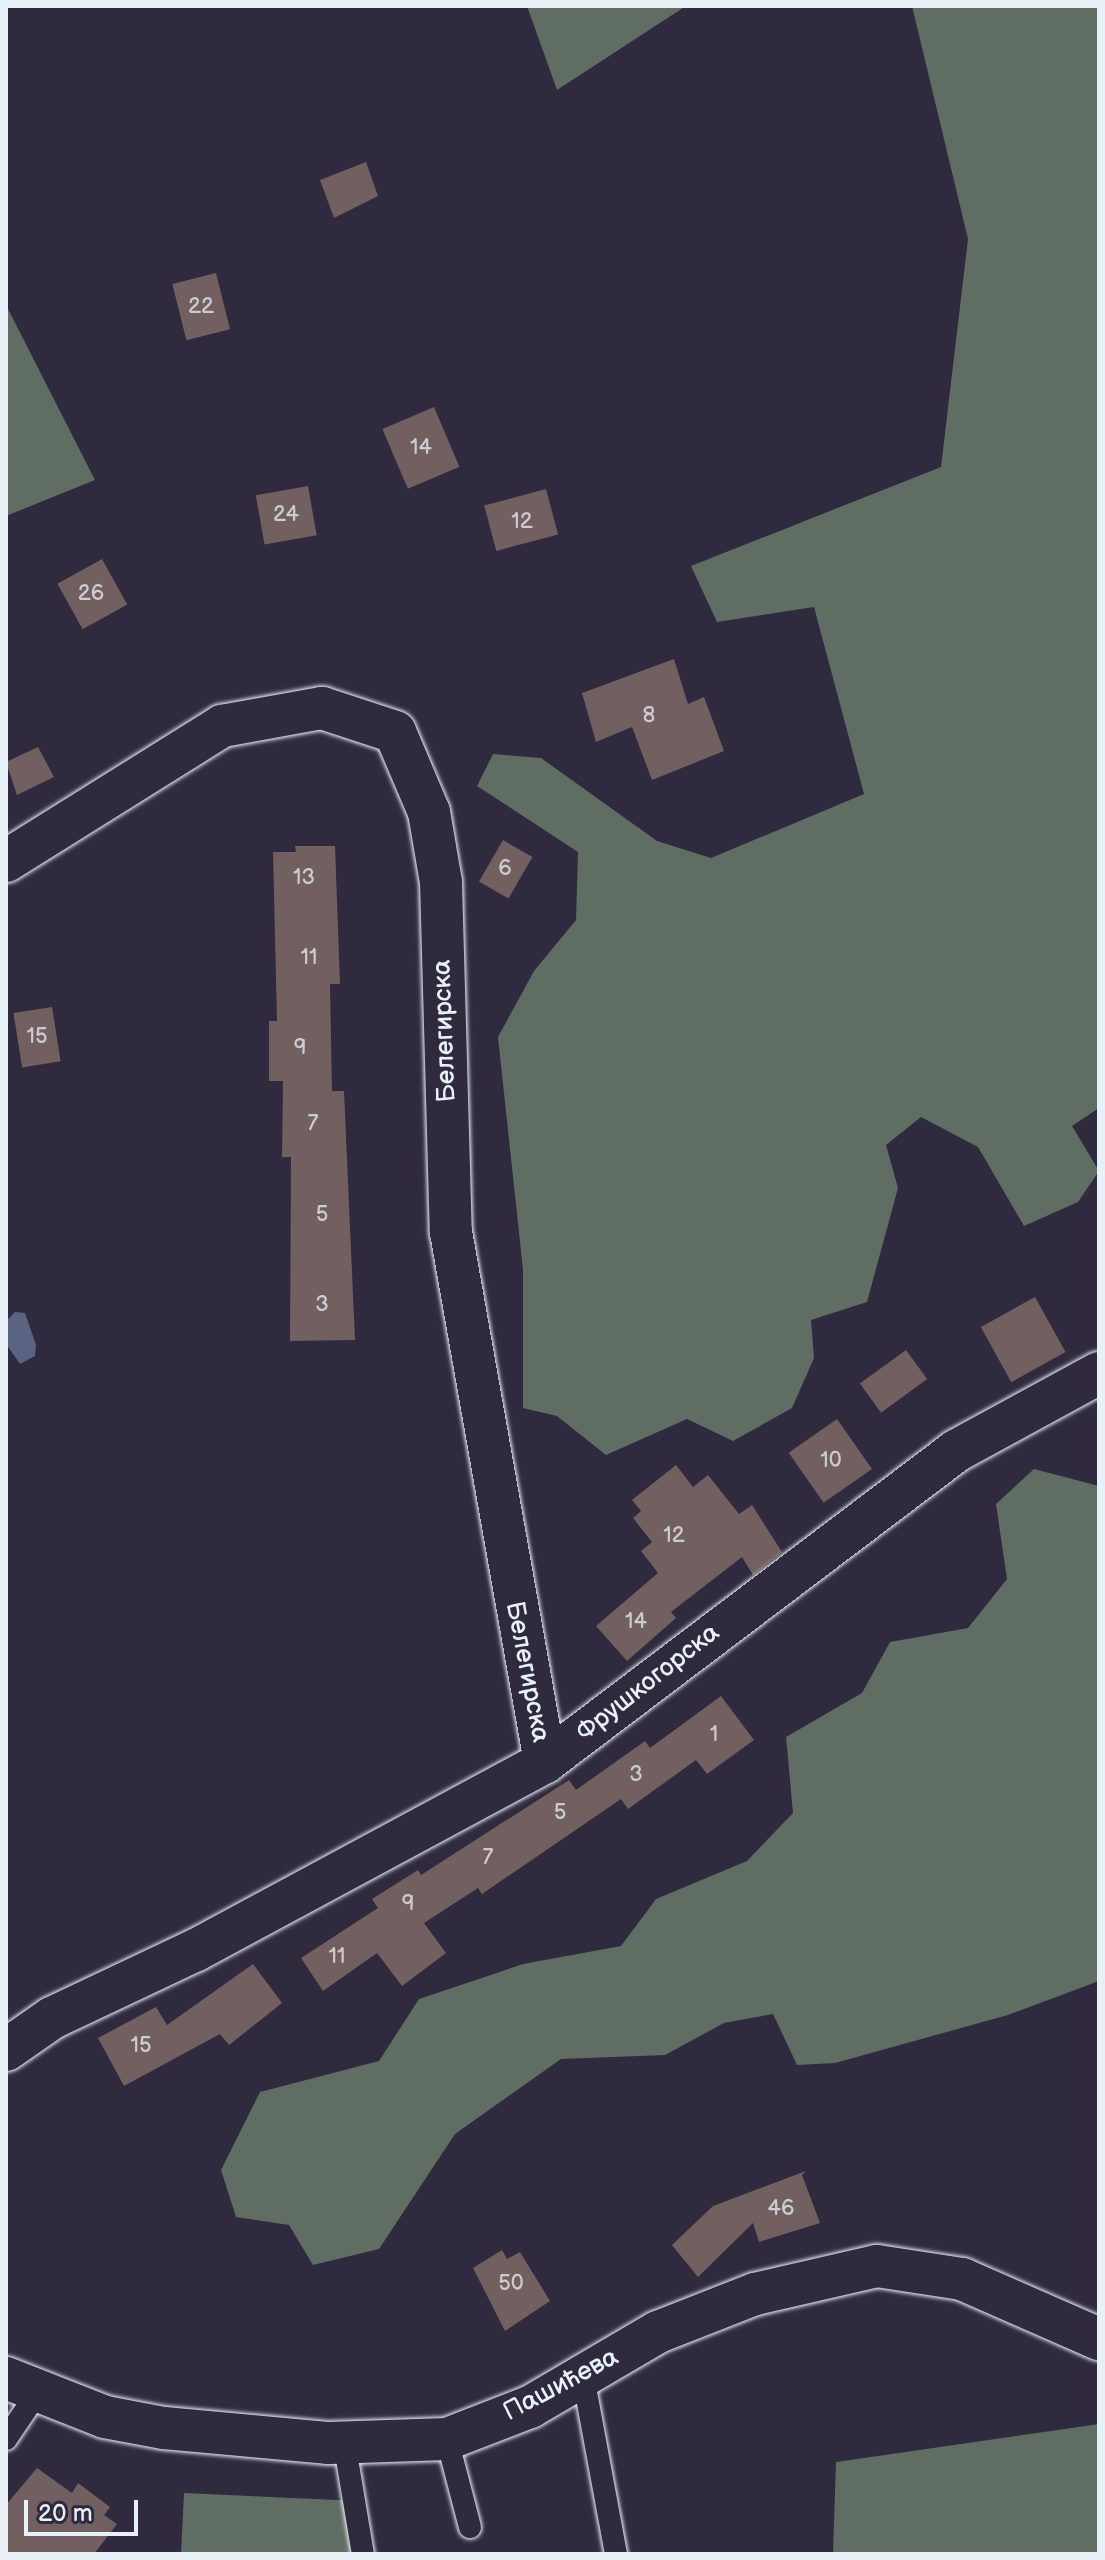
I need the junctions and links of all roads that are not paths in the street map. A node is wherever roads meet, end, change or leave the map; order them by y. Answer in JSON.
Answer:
{"nodes":[{"id":1,"x":6,"y":861,"type":"edge"},
{"id":2,"x":1099,"y":1373,"type":"edge"},
{"id":3,"x":545,"y":1762,"type":"junction"},
{"id":4,"x":6,"y":2050,"type":"edge"},
{"id":5,"x":1099,"y":2339,"type":"edge"},
{"id":6,"x":583,"y":2376,"type":"junction"},
{"id":7,"x":22,"y":2385,"type":"edge"},
{"id":8,"x":6,"y":2439,"type":"edge"},
{"id":9,"x":447,"y":2439,"type":"junction"},
{"id":10,"x":344,"y":2441,"type":"junction"},
{"id":11,"x":470,"y":2527,"type":"dead end"},
{"id":12,"x":363,"y":2554,"type":"edge"},
{"id":13,"x":616,"y":2554,"type":"edge"}],
"edges":[{"from":1,"to":3,"type":"street","name":"Белегирска"},
{"from":2,"to":3,"type":"street","name":"Фрушкогорска"},
{"from":3,"to":4,"type":"street","name":"Фрушкогорска"},
{"from":5,"to":6,"type":"street","name":"Пашићева"},
{"from":6,"to":9,"type":"street","name":"Пашићева"},
{"from":6,"to":13,"type":"lane"},
{"from":7,"to":8,"type":"lane"},
{"from":7,"to":10,"type":"street","name":"Пашићева"},
{"from":9,"to":10,"type":"street","name":"Пашићева"},
{"from":9,"to":11,"type":"lane"},
{"from":10,"to":12,"type":"lane"}]}
